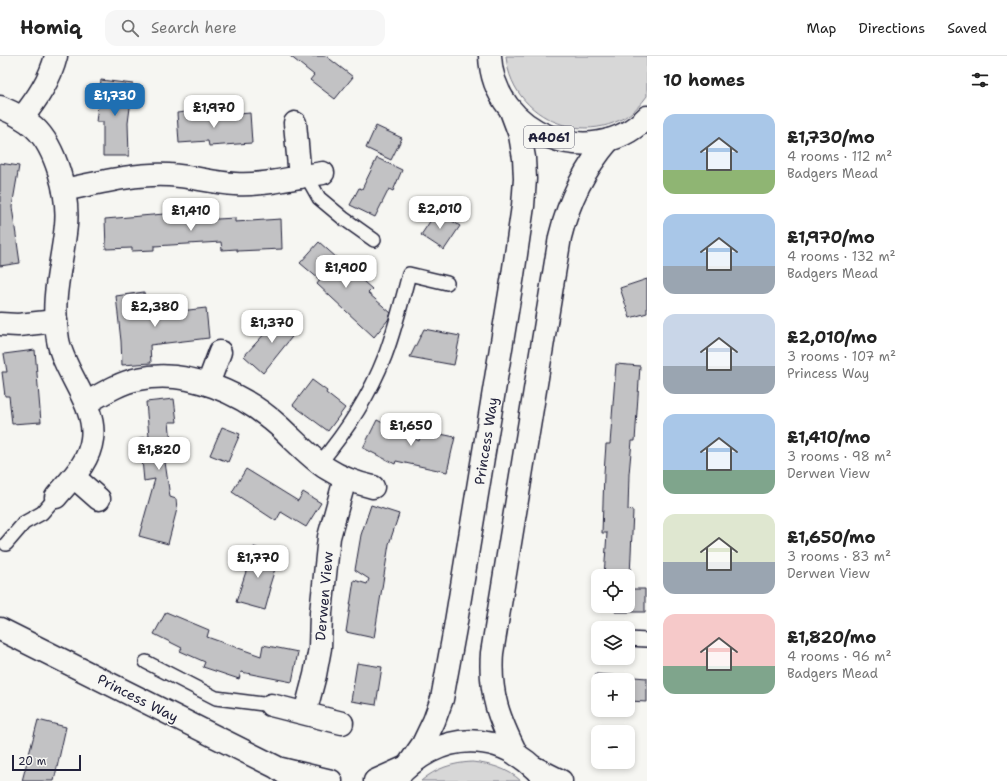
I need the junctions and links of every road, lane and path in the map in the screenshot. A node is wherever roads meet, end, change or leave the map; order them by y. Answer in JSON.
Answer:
{"nodes":[{"id":1,"x":56,"y":56,"type":"edge"},
{"id":2,"x":487,"y":60,"type":"edge"},
{"id":3,"x":0,"y":107,"type":"edge"},
{"id":4,"x":511,"y":111,"type":"junction"},
{"id":5,"x":22,"y":118,"type":"junction"},
{"id":6,"x":645,"y":122,"type":"edge"},
{"id":7,"x":295,"y":124,"type":"dead end"},
{"id":8,"x":609,"y":140,"type":"junction"},
{"id":9,"x":310,"y":175,"type":"junction"},
{"id":10,"x":64,"y":190,"type":"junction"},
{"id":11,"x":374,"y":240,"type":"dead end"},
{"id":12,"x":446,"y":283,"type":"dead end"},
{"id":13,"x":56,"y":320,"type":"junction"},
{"id":14,"x":0,"y":324,"type":"edge"},
{"id":15,"x":220,"y":352,"type":"dead end"},
{"id":16,"x":208,"y":384,"type":"junction"},
{"id":17,"x":86,"y":403,"type":"junction"},
{"id":18,"x":319,"y":464,"type":"junction"},
{"id":19,"x":74,"y":477,"type":"junction"},
{"id":20,"x":344,"y":479,"type":"junction"},
{"id":21,"x":373,"y":487,"type":"dead end"},
{"id":22,"x":56,"y":497,"type":"joint"},
{"id":23,"x":99,"y":499,"type":"dead end"},
{"id":24,"x":6,"y":544,"type":"dead end"},
{"id":25,"x":0,"y":629,"type":"edge"},
{"id":26,"x":635,"y":639,"type":"edge"},
{"id":27,"x":647,"y":640,"type":"edge"},
{"id":28,"x":146,"y":662,"type":"dead end"},
{"id":29,"x":271,"y":705,"type":"joint"},
{"id":30,"x":304,"y":713,"type":"junction"},
{"id":31,"x":342,"y":723,"type":"dead end"},
{"id":32,"x":517,"y":755,"type":"junction"},
{"id":33,"x":276,"y":767,"type":"junction"},
{"id":34,"x":402,"y":771,"type":"edge"},
{"id":35,"x":541,"y":775,"type":"edge"},
{"id":36,"x":296,"y":781,"type":"edge"},
{"id":37,"x":331,"y":781,"type":"edge"},
{"id":38,"x":374,"y":781,"type":"edge"},
{"id":39,"x":561,"y":781,"type":"edge"}],
"edges":[{"from":1,"to":5,"type":"street"},
{"from":2,"to":4,"type":"street","number":"A4061"},
{"from":3,"to":5,"type":"street"},
{"from":4,"to":8,"type":"street","number":"A4061"},
{"from":4,"to":34,"type":"street","name":"Princess Way"},
{"from":5,"to":10,"type":"street"},
{"from":6,"to":8,"type":"street","number":"A4061"},
{"from":7,"to":9,"type":"street"},
{"from":8,"to":32,"type":"street"},
{"from":9,"to":10,"type":"street"},
{"from":9,"to":11,"type":"lane"},
{"from":10,"to":13,"type":"street"},
{"from":12,"to":18,"type":"lane"},
{"from":13,"to":14,"type":"street"},
{"from":13,"to":17,"type":"street"},
{"from":15,"to":16,"type":"street"},
{"from":16,"to":17,"type":"street"},
{"from":16,"to":18,"type":"street"},
{"from":17,"to":19,"type":"street"},
{"from":18,"to":20,"type":"street"},
{"from":19,"to":22,"type":"street"},
{"from":19,"to":23,"type":"street"},
{"from":20,"to":21,"type":"street"},
{"from":20,"to":30,"type":"street","name":"Derwen View"},
{"from":22,"to":24,"type":"lane"},
{"from":25,"to":33,"type":"street","name":"Princess Way"},
{"from":26,"to":27,"type":"lane"},
{"from":28,"to":29,"type":"lane"},
{"from":29,"to":30,"type":"street"},
{"from":30,"to":31,"type":"street"},
{"from":32,"to":34,"type":"street"},
{"from":32,"to":35,"type":"street"},
{"from":33,"to":36,"type":"street","name":"Princess Way"},
{"from":33,"to":37,"type":"street","name":"Princess Way"},
{"from":34,"to":38,"type":"street"},
{"from":35,"to":39,"type":"street"}]}
